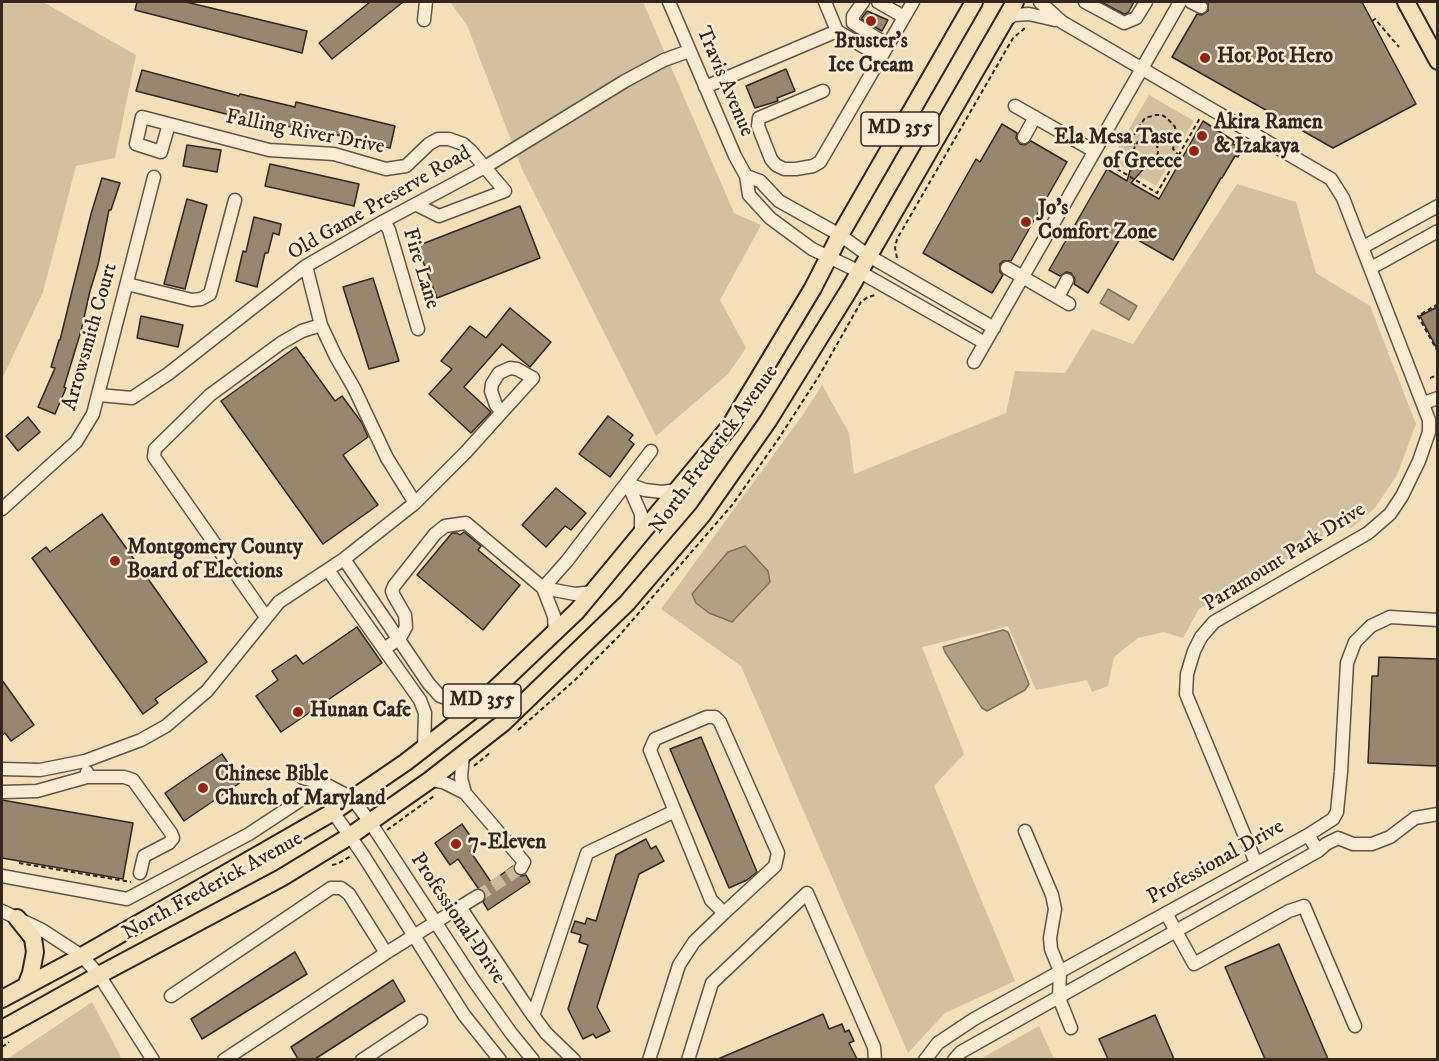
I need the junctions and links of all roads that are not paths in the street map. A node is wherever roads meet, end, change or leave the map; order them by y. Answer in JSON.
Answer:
{"nodes":[{"id":1,"x":426,"y":2,"type":"edge"},
{"id":2,"x":669,"y":2,"type":"edge"},
{"id":3,"x":825,"y":2,"type":"edge"},
{"id":4,"x":863,"y":2,"type":"edge"},
{"id":5,"x":878,"y":2,"type":"edge"},
{"id":6,"x":913,"y":2,"type":"edge"},
{"id":7,"x":1014,"y":2,"type":"edge"},
{"id":8,"x":1040,"y":2,"type":"edge"},
{"id":9,"x":1085,"y":2,"type":"edge"},
{"id":10,"x":1146,"y":2,"type":"edge"},
{"id":11,"x":1180,"y":2,"type":"edge"},
{"id":12,"x":1406,"y":2,"type":"edge"},
{"id":13,"x":969,"y":5,"type":"edge"},
{"id":14,"x":904,"y":17,"type":"junction"},
{"id":15,"x":424,"y":20,"type":"dead end"},
{"id":16,"x":1002,"y":22,"type":"junction"},
{"id":17,"x":1062,"y":22,"type":"junction"},
{"id":18,"x":837,"y":31,"type":"junction"},
{"id":19,"x":888,"y":45,"type":"junction"},
{"id":20,"x":689,"y":51,"type":"junction"},
{"id":21,"x":881,"y":57,"type":"junction"},
{"id":22,"x":1437,"y":60,"type":"edge"},
{"id":23,"x":1142,"y":69,"type":"junction"},
{"id":24,"x":705,"y":87,"type":"junction"},
{"id":25,"x":823,"y":91,"type":"dead end"},
{"id":26,"x":1016,"y":106,"type":"dead end"},
{"id":27,"x":1035,"y":117,"type":"junction"},
{"id":28,"x":169,"y":124,"type":"dead end"},
{"id":29,"x":1024,"y":137,"type":"dead end"},
{"id":30,"x":1094,"y":151,"type":"junction"},
{"id":31,"x":484,"y":167,"type":"junction"},
{"id":32,"x":746,"y":176,"type":"junction"},
{"id":33,"x":154,"y":177,"type":"dead end"},
{"id":34,"x":235,"y":200,"type":"dead end"},
{"id":35,"x":417,"y":205,"type":"junction"},
{"id":36,"x":1437,"y":206,"type":"edge"},
{"id":37,"x":384,"y":221,"type":"junction"},
{"id":38,"x":840,"y":235,"type":"junction"},
{"id":39,"x":1436,"y":237,"type":"edge"},
{"id":40,"x":1363,"y":247,"type":"junction"},
{"id":41,"x":869,"y":256,"type":"junction"},
{"id":42,"x":828,"y":258,"type":"junction"},
{"id":43,"x":306,"y":266,"type":"junction"},
{"id":44,"x":1007,"y":268,"type":"dead end"},
{"id":45,"x":1371,"y":268,"type":"junction"},
{"id":46,"x":860,"y":272,"type":"junction"},
{"id":47,"x":1023,"y":277,"type":"junction"},
{"id":48,"x":1067,"y":280,"type":"dead end"},
{"id":49,"x":127,"y":284,"type":"junction"},
{"id":50,"x":321,"y":325,"type":"junction"},
{"id":51,"x":993,"y":328,"type":"junction"},
{"id":52,"x":418,"y":329,"type":"dead end"},
{"id":53,"x":985,"y":344,"type":"junction"},
{"id":54,"x":974,"y":362,"type":"dead end"},
{"id":55,"x":99,"y":395,"type":"junction"},
{"id":56,"x":1437,"y":398,"type":"edge"},
{"id":57,"x":1424,"y":403,"type":"junction"},
{"id":58,"x":502,"y":412,"type":"junction"},
{"id":59,"x":651,"y":451,"type":"dead end"},
{"id":60,"x":628,"y":484,"type":"junction"},
{"id":61,"x":677,"y":490,"type":"junction"},
{"id":62,"x":415,"y":503,"type":"junction"},
{"id":63,"x":2,"y":509,"type":"edge"},
{"id":64,"x":641,"y":533,"type":"junction"},
{"id":65,"x":344,"y":559,"type":"junction"},
{"id":66,"x":328,"y":570,"type":"junction"},
{"id":67,"x":543,"y":588,"type":"junction"},
{"id":68,"x":593,"y":592,"type":"junction"},
{"id":69,"x":266,"y":617,"type":"junction"},
{"id":70,"x":1437,"y":620,"type":"edge"},
{"id":71,"x":555,"y":632,"type":"junction"},
{"id":72,"x":400,"y":638,"type":"junction"},
{"id":73,"x":384,"y":649,"type":"junction"},
{"id":74,"x":480,"y":704,"type":"junction"},
{"id":75,"x":424,"y":748,"type":"junction"},
{"id":76,"x":463,"y":754,"type":"junction"},
{"id":77,"x":85,"y":761,"type":"junction"},
{"id":78,"x":2,"y":769,"type":"edge"},
{"id":79,"x":87,"y":777,"type":"junction"},
{"id":80,"x":303,"y":778,"type":"dead end"},
{"id":81,"x":430,"y":780,"type":"junction"},
{"id":82,"x":325,"y":784,"type":"junction"},
{"id":83,"x":3,"y":792,"type":"dead end"},
{"id":84,"x":465,"y":793,"type":"junction"},
{"id":85,"x":352,"y":798,"type":"junction"},
{"id":86,"x":675,"y":811,"type":"junction"},
{"id":87,"x":333,"y":812,"type":"junction"},
{"id":88,"x":1437,"y":814,"type":"edge"},
{"id":89,"x":370,"y":822,"type":"junction"},
{"id":90,"x":1024,"y":831,"type":"dead end"},
{"id":91,"x":350,"y":836,"type":"junction"},
{"id":92,"x":1308,"y":836,"type":"junction"},
{"id":93,"x":1318,"y":851,"type":"junction"},
{"id":94,"x":1257,"y":863,"type":"junction"},
{"id":95,"x":521,"y":868,"type":"dead end"},
{"id":96,"x":140,"y":873,"type":"dead end"},
{"id":97,"x":2,"y":876,"type":"edge"},
{"id":98,"x":478,"y":896,"type":"tunnel mouth"},
{"id":99,"x":460,"y":907,"type":"junction"},
{"id":100,"x":724,"y":913,"type":"junction"},
{"id":101,"x":1166,"y":913,"type":"junction"},
{"id":102,"x":9,"y":915,"type":"edge"},
{"id":103,"x":434,"y":923,"type":"junction"},
{"id":104,"x":1176,"y":931,"type":"junction"},
{"id":105,"x":414,"y":936,"type":"junction"},
{"id":106,"x":386,"y":953,"type":"junction"},
{"id":107,"x":82,"y":956,"type":"junction"},
{"id":108,"x":1060,"y":971,"type":"junction"},
{"id":109,"x":99,"y":975,"type":"junction"},
{"id":110,"x":26,"y":986,"type":"junction"},
{"id":111,"x":171,"y":996,"type":"dead end"},
{"id":112,"x":1059,"y":998,"type":"junction"},
{"id":113,"x":2,"y":999,"type":"edge"},
{"id":114,"x":533,"y":1016,"type":"junction"},
{"id":115,"x":421,"y":1021,"type":"dead end"},
{"id":116,"x":1355,"y":1026,"type":"dead end"},
{"id":117,"x":1071,"y":1028,"type":"dead end"},
{"id":118,"x":2,"y":1029,"type":"edge"},
{"id":119,"x":153,"y":1059,"type":"edge"},
{"id":120,"x":224,"y":1059,"type":"edge"},
{"id":121,"x":362,"y":1059,"type":"edge"},
{"id":122,"x":500,"y":1059,"type":"edge"},
{"id":123,"x":533,"y":1059,"type":"edge"},
{"id":124,"x":574,"y":1059,"type":"edge"},
{"id":125,"x":649,"y":1059,"type":"edge"},
{"id":126,"x":688,"y":1059,"type":"edge"},
{"id":127,"x":875,"y":1059,"type":"edge"},
{"id":128,"x":925,"y":1059,"type":"edge"},
{"id":129,"x":954,"y":1059,"type":"edge"}],
"edges":[{"from":1,"to":15,"type":"street"},
{"from":2,"to":20,"type":"street","name":"Travis Avenue"},
{"from":3,"to":18,"type":"street"},
{"from":4,"to":19,"type":"street"},
{"from":5,"to":14,"type":"street"},
{"from":6,"to":14,"type":"street"},
{"from":7,"to":16,"type":"main road","name":"North Frederick Avenue","number":"MD 355"},
{"from":8,"to":17,"type":"street","name":"Paramount Park Drive"},
{"from":9,"to":10,"type":"street"},
{"from":11,"to":23,"type":"street"},
{"from":12,"to":22,"type":"main road"},
{"from":13,"to":38,"type":"main road","name":"North Frederick Avenue","number":"MD 355"},
{"from":14,"to":19,"type":"street"},
{"from":16,"to":17,"type":"street","name":"Paramount Park Drive"},
{"from":16,"to":41,"type":"main road","name":"North Frederick Avenue","number":"MD 355"},
{"from":17,"to":23,"type":"street","name":"Paramount Park Drive"},
{"from":18,"to":21,"type":"street"},
{"from":18,"to":24,"type":"street"},
{"from":19,"to":21,"type":"street"},
{"from":20,"to":24,"type":"street","name":"Travis Avenue"},
{"from":20,"to":31,"type":"street","name":"Old Game Preserve Road"},
{"from":21,"to":25,"type":"street"},
{"from":23,"to":30,"type":"street"},
{"from":23,"to":40,"type":"street","name":"Paramount Park Drive"},
{"from":24,"to":32,"type":"street","name":"Travis Avenue"},
{"from":26,"to":27,"type":"street"},
{"from":27,"to":29,"type":"street"},
{"from":27,"to":30,"type":"street"},
{"from":28,"to":31,"type":"street","name":"Falling River Drive"},
{"from":30,"to":47,"type":"street"},
{"from":31,"to":35,"type":"street","name":"Old Game Preserve Road"},
{"from":31,"to":35,"type":"street","name":"Falling River Drive"},
{"from":32,"to":38,"type":"street"},
{"from":32,"to":42,"type":"street","name":"Travis Avenue"},
{"from":33,"to":49,"type":"street","name":"Arrowsmith Court"},
{"from":34,"to":49,"type":"street"},
{"from":35,"to":37,"type":"street","name":"Old Game Preserve Road"},
{"from":36,"to":40,"type":"street"},
{"from":37,"to":43,"type":"street","name":"Old Game Preserve Road"},
{"from":37,"to":52,"type":"street","name":"Fire Lane"},
{"from":38,"to":41,"type":"street"},
{"from":38,"to":42,"type":"main road","name":"North Frederick Avenue","number":"MD 355"},
{"from":39,"to":45,"type":"street"},
{"from":40,"to":45,"type":"street","name":"Paramount Park Drive"},
{"from":41,"to":46,"type":"main road","name":"North Frederick Avenue","number":"MD 355"},
{"from":41,"to":51,"type":"street"},
{"from":42,"to":46,"type":"street","name":"Travis Avenue"},
{"from":42,"to":61,"type":"main road","name":"North Frederick Avenue","number":"MD 355"},
{"from":43,"to":50,"type":"street"},
{"from":43,"to":55,"type":"street","name":"Old Game Preserve Road"},
{"from":44,"to":47,"type":"street"},
{"from":45,"to":57,"type":"street","name":"Paramount Park Drive"},
{"from":46,"to":53,"type":"street","name":"Travis Avenue"},
{"from":46,"to":76,"type":"main road","name":"North Frederick Avenue","number":"MD 355"},
{"from":47,"to":48,"type":"street"},
{"from":47,"to":51,"type":"street"},
{"from":49,"to":55,"type":"street","name":"Arrowsmith Court"},
{"from":50,"to":62,"type":"street"},
{"from":50,"to":69,"type":"street"},
{"from":51,"to":53,"type":"street"},
{"from":53,"to":54,"type":"street"},
{"from":55,"to":63,"type":"street","name":"Arrowsmith Court"},
{"from":56,"to":57,"type":"street"},
{"from":57,"to":94,"type":"street","name":"Paramount Park Drive"},
{"from":58,"to":58,"type":"street"},
{"from":58,"to":62,"type":"street"},
{"from":59,"to":60,"type":"street"},
{"from":60,"to":61,"type":"street"},
{"from":60,"to":64,"type":"street"},
{"from":60,"to":67,"type":"street"},
{"from":61,"to":64,"type":"main road","name":"North Frederick Avenue","number":"MD 355"},
{"from":62,"to":65,"type":"street"},
{"from":64,"to":68,"type":"main road","name":"North Frederick Avenue","number":"MD 355"},
{"from":65,"to":66,"type":"street"},
{"from":65,"to":72,"type":"street"},
{"from":66,"to":69,"type":"street"},
{"from":66,"to":73,"type":"street"},
{"from":67,"to":68,"type":"street"},
{"from":67,"to":71,"type":"street"},
{"from":67,"to":72,"type":"street"},
{"from":68,"to":71,"type":"main road","name":"North Frederick Avenue","number":"MD 355"},
{"from":69,"to":77,"type":"street"},
{"from":70,"to":92,"type":"street"},
{"from":71,"to":74,"type":"main road","name":"North Frederick Avenue","number":"MD 355"},
{"from":72,"to":73,"type":"street"},
{"from":72,"to":74,"type":"street"},
{"from":73,"to":75,"type":"street"},
{"from":74,"to":75,"type":"main road","name":"North Frederick Avenue","number":"MD 355"},
{"from":75,"to":85,"type":"main road","name":"North Frederick Avenue","number":"MD 355"},
{"from":76,"to":81,"type":"main road","name":"North Frederick Avenue","number":"MD 355"},
{"from":76,"to":84,"type":"street"},
{"from":77,"to":78,"type":"street"},
{"from":77,"to":79,"type":"street"},
{"from":79,"to":83,"type":"street"},
{"from":79,"to":96,"type":"street"},
{"from":80,"to":82,"type":"street"},
{"from":81,"to":84,"type":"street"},
{"from":81,"to":89,"type":"main road","name":"North Frederick Avenue","number":"MD 355"},
{"from":82,"to":85,"type":"street"},
{"from":82,"to":87,"type":"street","name":"Professional Drive"},
{"from":82,"to":97,"type":"street"},
{"from":84,"to":95,"type":"street"},
{"from":85,"to":87,"type":"main road","name":"North Frederick Avenue","number":"MD 355"},
{"from":85,"to":89,"type":"street","name":"Professional Drive"},
{"from":86,"to":100,"type":"street"},
{"from":86,"to":100,"type":"street"},
{"from":86,"to":114,"type":"street"},
{"from":87,"to":91,"type":"street","name":"Professional Drive"},
{"from":87,"to":107,"type":"main road","name":"North Frederick Avenue","number":"MD 355"},
{"from":88,"to":93,"type":"street"},
{"from":89,"to":91,"type":"main road","name":"North Frederick Avenue","number":"MD 355"},
{"from":89,"to":103,"type":"street","name":"Professional Drive"},
{"from":90,"to":108,"type":"street"},
{"from":91,"to":105,"type":"street","name":"Professional Drive"},
{"from":91,"to":109,"type":"main road","name":"North Frederick Avenue","number":"MD 355"},
{"from":92,"to":93,"type":"street","name":"Professional Drive"},
{"from":92,"to":94,"type":"street","name":"Professional Drive"},
{"from":93,"to":104,"type":"street","name":"Professional Drive"},
{"from":94,"to":101,"type":"street","name":"Professional Drive"},
{"from":98,"to":99,"type":"street"},
{"from":99,"to":103,"type":"street"},
{"from":99,"to":114,"type":"street"},
{"from":100,"to":125,"type":"street"},
{"from":101,"to":104,"type":"street"},
{"from":101,"to":108,"type":"street","name":"Professional Drive"},
{"from":102,"to":107,"type":"street"},
{"from":102,"to":110,"type":"main road"},
{"from":103,"to":105,"type":"street"},
{"from":103,"to":123,"type":"street","name":"Professional Drive"},
{"from":104,"to":112,"type":"street","name":"Professional Drive"},
{"from":104,"to":116,"type":"street"},
{"from":105,"to":106,"type":"street"},
{"from":105,"to":122,"type":"street","name":"Professional Drive"},
{"from":106,"to":111,"type":"street"},
{"from":106,"to":120,"type":"street"},
{"from":107,"to":109,"type":"street"},
{"from":107,"to":110,"type":"main road","name":"North Frederick Avenue","number":"MD 355"},
{"from":108,"to":112,"type":"street"},
{"from":108,"to":128,"type":"street","name":"Professional Drive"},
{"from":109,"to":118,"type":"main road","name":"North Frederick Avenue","number":"MD 355"},
{"from":109,"to":119,"type":"street"},
{"from":110,"to":113,"type":"main road","name":"North Frederick Avenue","number":"MD 355"},
{"from":112,"to":117,"type":"street"},
{"from":112,"to":129,"type":"street","name":"Professional Drive"},
{"from":114,"to":124,"type":"street"},
{"from":115,"to":121,"type":"street"},
{"from":126,"to":127,"type":"street"}]}
